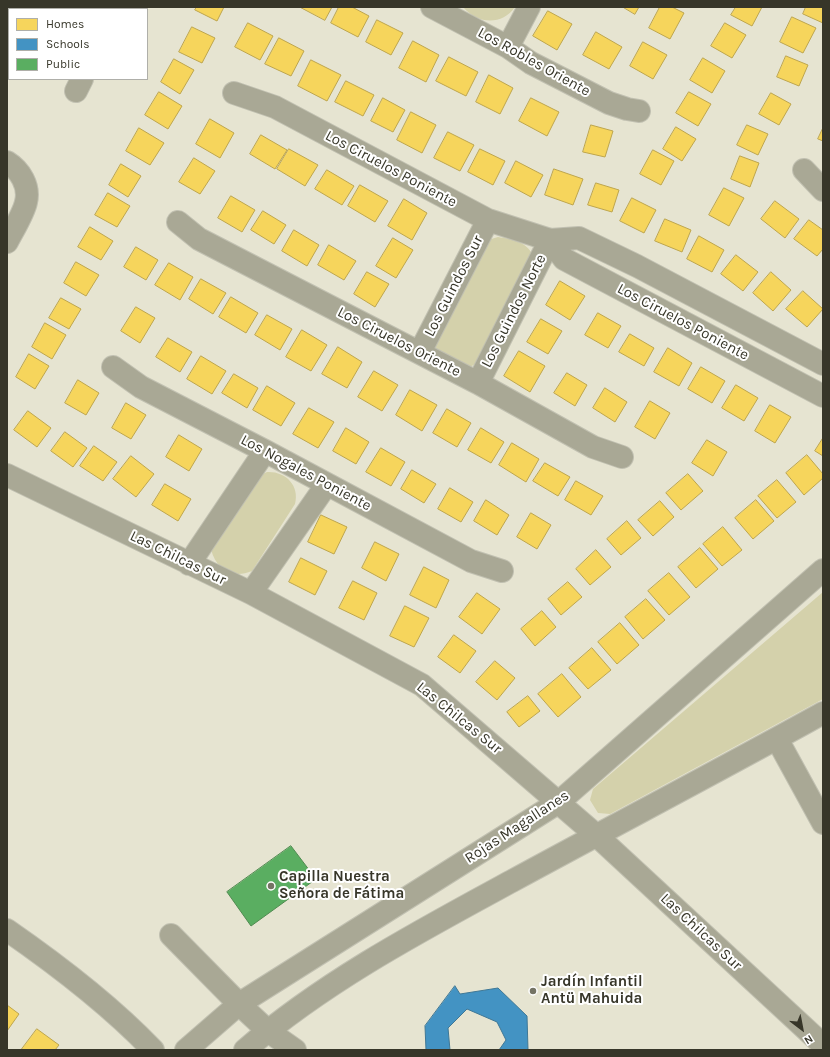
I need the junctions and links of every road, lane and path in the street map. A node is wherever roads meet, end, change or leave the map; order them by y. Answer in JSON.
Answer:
{"nodes":[{"id":1,"x":529,"y":7,"type":"edge"},
{"id":2,"x":436,"y":8,"type":"edge"},
{"id":3,"x":508,"y":47,"type":"junction"},
{"id":4,"x":234,"y":93,"type":"dead end"},
{"id":5,"x":639,"y":111,"type":"dead end"},
{"id":6,"x":7,"y":162,"type":"edge"},
{"id":7,"x":804,"y":170,"type":"dead end"},
{"id":8,"x":823,"y":190,"type":"edge"},
{"id":9,"x":488,"y":220,"type":"junction"},
{"id":10,"x":178,"y":222,"type":"dead end"},
{"id":11,"x":550,"y":240,"type":"junction"},
{"id":12,"x":7,"y":242,"type":"edge"},
{"id":13,"x":420,"y":352,"type":"junction"},
{"id":14,"x":823,"y":364,"type":"edge"},
{"id":15,"x":113,"y":367,"type":"dead end"},
{"id":16,"x":478,"y":383,"type":"junction"},
{"id":17,"x":823,"y":396,"type":"edge"},
{"id":18,"x":265,"y":451,"type":"junction"},
{"id":19,"x":622,"y":457,"type":"dead end"},
{"id":20,"x":7,"y":475,"type":"edge"},
{"id":21,"x":327,"y":484,"type":"junction"},
{"id":22,"x":189,"y":564,"type":"junction"},
{"id":23,"x":823,"y":570,"type":"edge"},
{"id":24,"x":502,"y":571,"type":"dead end"},
{"id":25,"x":251,"y":593,"type":"junction"},
{"id":26,"x":823,"y":713,"type":"edge"},
{"id":27,"x":777,"y":739,"type":"junction"},
{"id":28,"x":559,"y":802,"type":"junction"},
{"id":29,"x":823,"y":824,"type":"edge"},
{"id":30,"x":596,"y":835,"type":"junction"},
{"id":31,"x":7,"y":930,"type":"edge"},
{"id":32,"x":171,"y":935,"type":"dead end"},
{"id":33,"x":239,"y":1004,"type":"junction"},
{"id":34,"x":268,"y":1031,"type":"junction"},
{"id":35,"x":823,"y":1045,"type":"edge"},
{"id":36,"x":153,"y":1050,"type":"edge"},
{"id":37,"x":186,"y":1050,"type":"edge"},
{"id":38,"x":245,"y":1050,"type":"edge"},
{"id":39,"x":295,"y":1050,"type":"edge"}],
"edges":[{"from":1,"to":3,"type":"street"},
{"from":2,"to":3,"type":"street","name":"Los Robles Oriente"},
{"from":3,"to":5,"type":"street","name":"Los Robles Oriente"},
{"from":4,"to":9,"type":"street","name":"Los Ciruelos Poniente"},
{"from":6,"to":12,"type":"street"},
{"from":7,"to":8,"type":"street"},
{"from":9,"to":11,"type":"street","name":"Los Ciruelos Poniente"},
{"from":9,"to":13,"type":"street","name":"Los Guindos Sur"},
{"from":10,"to":13,"type":"street","name":"Los Ciruelos Oriente"},
{"from":11,"to":14,"type":"street","name":"Los Ciruelos Poniente"},
{"from":11,"to":16,"type":"street","name":"Los Guindos Norte"},
{"from":11,"to":17,"type":"street","name":"Los Ciruelos Poniente"},
{"from":13,"to":16,"type":"street","name":"Los Ciruelos Oriente"},
{"from":15,"to":18,"type":"street","name":"Los Nogales Poniente"},
{"from":16,"to":19,"type":"street","name":"Los Ciruelos Oriente"},
{"from":18,"to":21,"type":"street","name":"Los Nogales Poniente"},
{"from":18,"to":22,"type":"street"},
{"from":20,"to":22,"type":"street","name":"Las Chilcas Sur"},
{"from":21,"to":24,"type":"street","name":"Los Nogales Poniente"},
{"from":21,"to":25,"type":"street"},
{"from":22,"to":25,"type":"street","name":"Las Chilcas Sur"},
{"from":23,"to":28,"type":"street","name":"Rojas Magallanes"},
{"from":25,"to":28,"type":"street","name":"Las Chilcas Sur"},
{"from":26,"to":27,"type":"street"},
{"from":27,"to":29,"type":"street"},
{"from":27,"to":30,"type":"street"},
{"from":28,"to":30,"type":"street","name":"Las Chilcas Sur"},
{"from":28,"to":33,"type":"street","name":"Rojas Magallanes"},
{"from":30,"to":34,"type":"street"},
{"from":30,"to":35,"type":"street","name":"Las Chilcas Sur"},
{"from":31,"to":36,"type":"street"},
{"from":32,"to":33,"type":"street"},
{"from":33,"to":34,"type":"street"},
{"from":33,"to":37,"type":"street","name":"Rojas Magallanes"},
{"from":34,"to":38,"type":"street"},
{"from":34,"to":39,"type":"street"}]}
